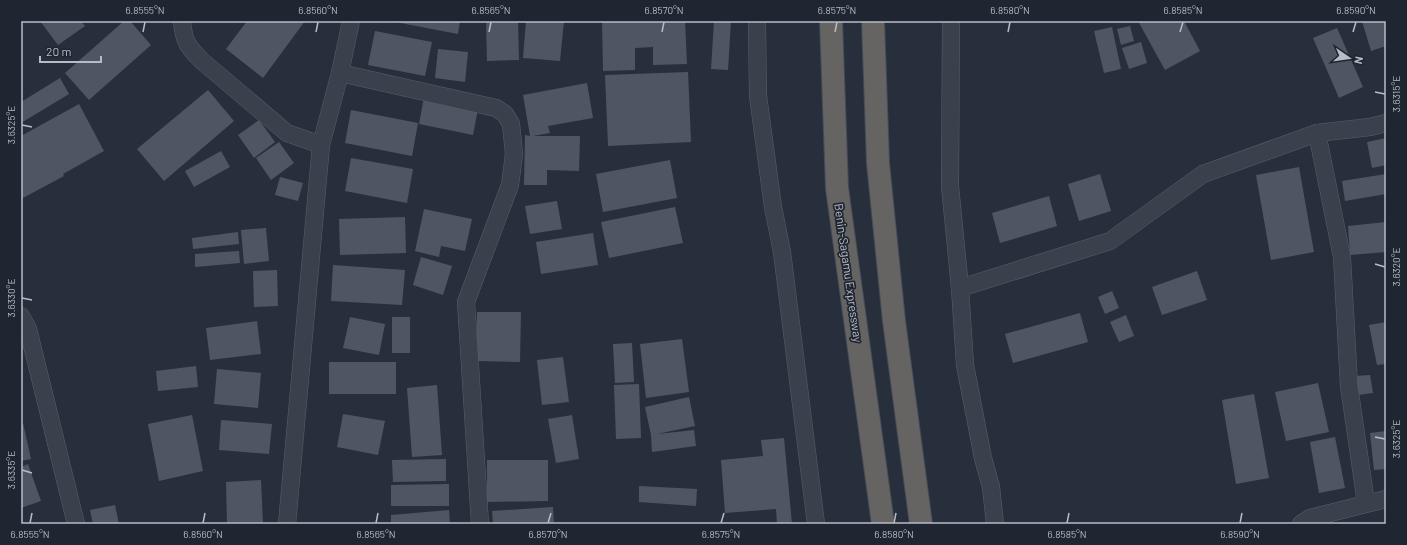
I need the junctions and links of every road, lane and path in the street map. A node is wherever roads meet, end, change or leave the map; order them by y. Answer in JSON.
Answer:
{"nodes":[{"id":1,"x":182,"y":21,"type":"edge"},
{"id":2,"x":351,"y":21,"type":"edge"},
{"id":3,"x":757,"y":21,"type":"edge"},
{"id":4,"x":830,"y":21,"type":"edge"},
{"id":5,"x":873,"y":21,"type":"edge"},
{"id":6,"x":951,"y":21,"type":"edge"},
{"id":7,"x":340,"y":73,"type":"junction"},
{"id":8,"x":1386,"y":123,"type":"edge"},
{"id":9,"x":1317,"y":133,"type":"junction"},
{"id":10,"x":321,"y":145,"type":"junction"},
{"id":11,"x":960,"y":288,"type":"junction"},
{"id":12,"x":21,"y":316,"type":"edge"},
{"id":13,"x":1386,"y":499,"type":"edge"},
{"id":14,"x":1366,"y":503,"type":"junction"},
{"id":15,"x":76,"y":524,"type":"edge"},
{"id":16,"x":287,"y":524,"type":"edge"},
{"id":17,"x":480,"y":524,"type":"edge"},
{"id":18,"x":816,"y":524,"type":"edge"},
{"id":19,"x":883,"y":524,"type":"edge"},
{"id":20,"x":922,"y":524,"type":"edge"},
{"id":21,"x":995,"y":524,"type":"edge"},
{"id":22,"x":1301,"y":524,"type":"edge"}],
"edges":[{"from":1,"to":10,"type":"street"},
{"from":2,"to":7,"type":"street"},
{"from":3,"to":18,"type":"street"},
{"from":4,"to":19,"type":"highway","name":"Benin-Sagamu Expressway"},
{"from":5,"to":20,"type":"highway"},
{"from":6,"to":11,"type":"street"},
{"from":7,"to":10,"type":"street"},
{"from":7,"to":17,"type":"street"},
{"from":8,"to":9,"type":"street"},
{"from":9,"to":11,"type":"street"},
{"from":9,"to":14,"type":"street"},
{"from":10,"to":16,"type":"street"},
{"from":11,"to":21,"type":"street"},
{"from":12,"to":15,"type":"street"},
{"from":13,"to":14,"type":"street"},
{"from":14,"to":22,"type":"street"}]}
